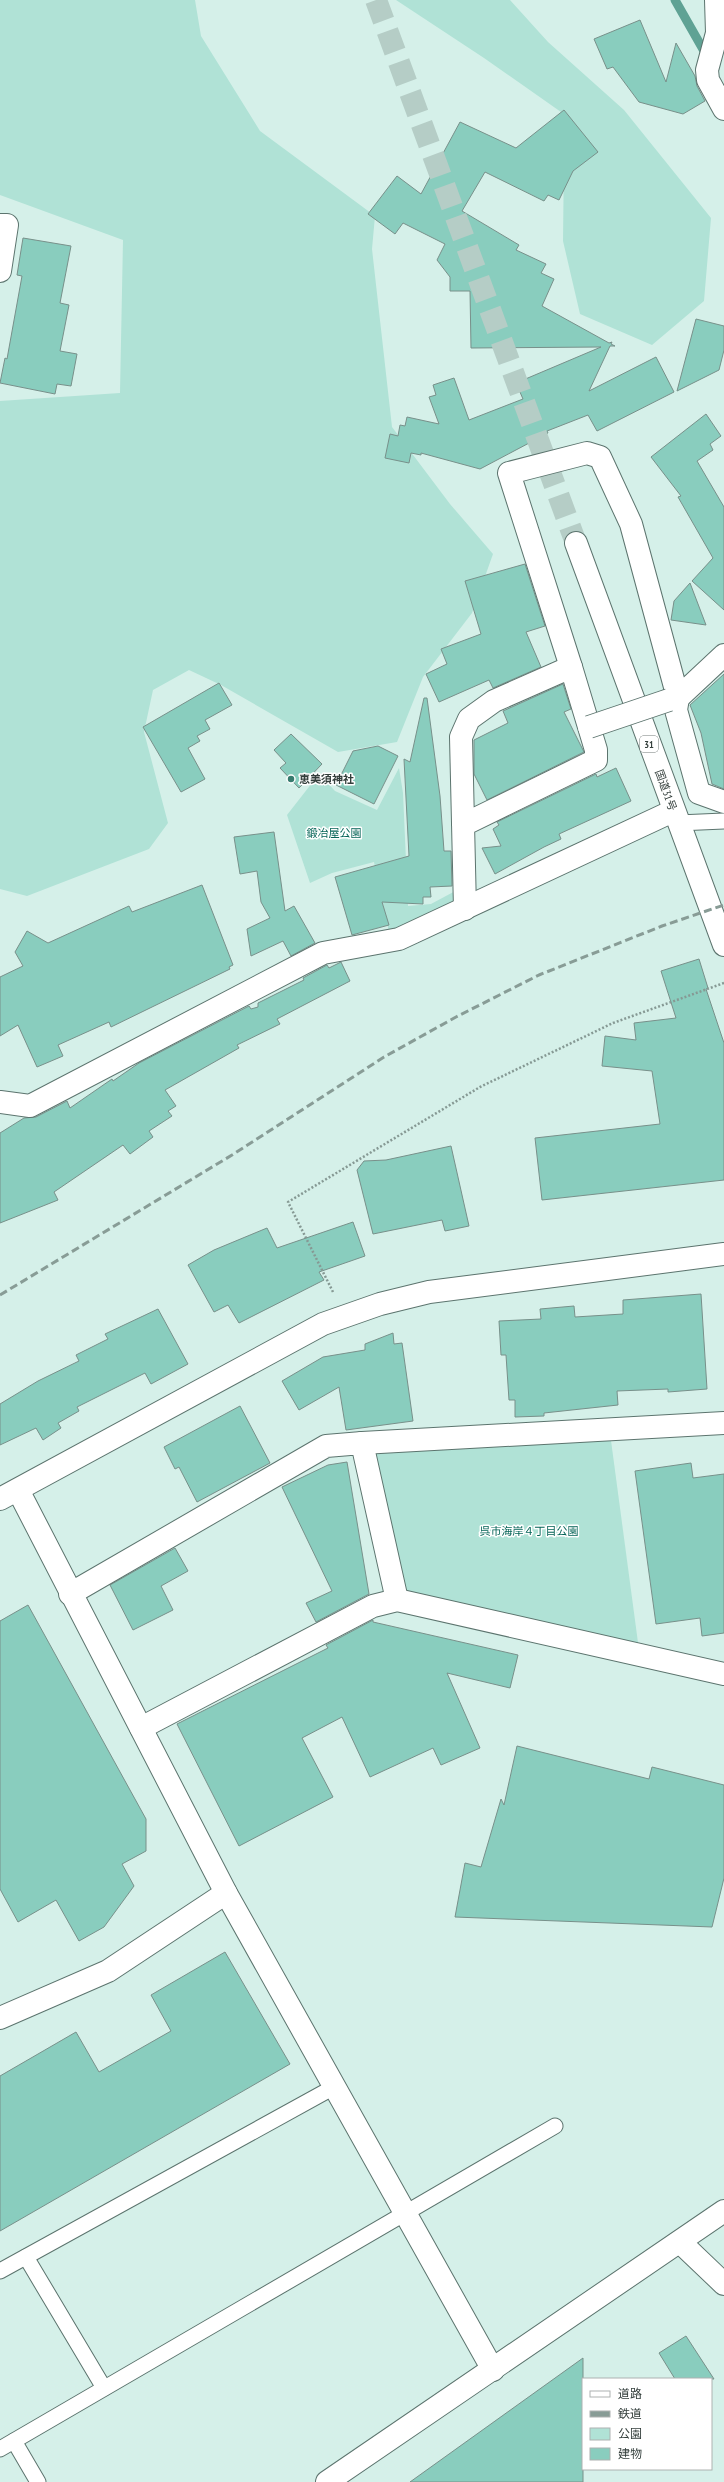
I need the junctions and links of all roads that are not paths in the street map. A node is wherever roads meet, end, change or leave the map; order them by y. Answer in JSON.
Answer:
{"nodes":[{"id":1,"x":716,"y":0,"type":"edge"},
{"id":2,"x":724,"y":109,"type":"edge"},
{"id":3,"x":0,"y":225,"type":"edge"},
{"id":4,"x":0,"y":271,"type":"edge"},
{"id":5,"x":576,"y":543,"type":"tunnel mouth"},
{"id":6,"x":724,"y":655,"type":"edge"},
{"id":7,"x":571,"y":667,"type":"junction"},
{"id":8,"x":674,"y":699,"type":"junction"},
{"id":9,"x":589,"y":727,"type":"junction"},
{"id":10,"x":724,"y":802,"type":"edge"},
{"id":11,"x":676,"y":817,"type":"junction"},
{"id":12,"x":724,"y":821,"type":"edge"},
{"id":13,"x":463,"y":825,"type":"junction"},
{"id":14,"x":465,"y":909,"type":"junction"},
{"id":15,"x":724,"y":945,"type":"edge"},
{"id":16,"x":0,"y":1102,"type":"edge"},
{"id":17,"x":724,"y":1254,"type":"edge"},
{"id":18,"x":724,"y":1423,"type":"edge"},
{"id":19,"x":362,"y":1443,"type":"junction"},
{"id":20,"x":9,"y":1495,"type":"edge"},
{"id":21,"x":70,"y":1594,"type":"junction"},
{"id":22,"x":397,"y":1600,"type":"junction"},
{"id":23,"x":724,"y":1674,"type":"edge"},
{"id":24,"x":141,"y":1728,"type":"junction"},
{"id":25,"x":226,"y":1893,"type":"junction"},
{"id":26,"x":0,"y":2018,"type":"edge"},
{"id":27,"x":334,"y":2087,"type":"junction"},
{"id":28,"x":555,"y":2126,"type":"dead end"},
{"id":29,"x":724,"y":2211,"type":"edge"},
{"id":30,"x":405,"y":2213,"type":"junction"},
{"id":31,"x":680,"y":2242,"type":"junction"},
{"id":32,"x":26,"y":2257,"type":"junction"},
{"id":33,"x":0,"y":2271,"type":"edge"},
{"id":34,"x":724,"y":2284,"type":"edge"},
{"id":35,"x":493,"y":2370,"type":"junction"},
{"id":36,"x":104,"y":2388,"type":"junction"},
{"id":37,"x":14,"y":2441,"type":"junction"},
{"id":38,"x":0,"y":2449,"type":"edge"},
{"id":39,"x":38,"y":2482,"type":"edge"},
{"id":40,"x":327,"y":2482,"type":"edge"}],
"edges":[{"from":1,"to":2,"type":"main road"},
{"from":3,"to":4,"type":"main road"},
{"from":5,"to":11,"type":"main road","name":"国道31号","number":"31"},
{"from":6,"to":8,"type":"main road"},
{"from":7,"to":8,"type":"main road"},
{"from":7,"to":9,"type":"main road"},
{"from":7,"to":13,"type":"main road"},
{"from":8,"to":9,"type":"main road","bridge":true},
{"from":8,"to":10,"type":"main road"},
{"from":9,"to":13,"type":"main road"},
{"from":11,"to":12,"type":"lane"},
{"from":11,"to":14,"type":"main road"},
{"from":11,"to":15,"type":"main road","name":"国道31号","number":"31"},
{"from":13,"to":14,"type":"main road"},
{"from":14,"to":16,"type":"main road"},
{"from":17,"to":20,"type":"main road"},
{"from":18,"to":19,"type":"main road"},
{"from":19,"to":21,"type":"main road"},
{"from":19,"to":22,"type":"main road"},
{"from":20,"to":21,"type":"main road"},
{"from":21,"to":24,"type":"main road"},
{"from":22,"to":23,"type":"main road"},
{"from":22,"to":24,"type":"main road"},
{"from":24,"to":25,"type":"main road"},
{"from":25,"to":26,"type":"main road"},
{"from":25,"to":27,"type":"main road"},
{"from":27,"to":30,"type":"main road"},
{"from":27,"to":32,"type":"lane"},
{"from":28,"to":30,"type":"lane"},
{"from":29,"to":31,"type":"main road"},
{"from":30,"to":35,"type":"main road"},
{"from":30,"to":36,"type":"lane"},
{"from":31,"to":34,"type":"main road"},
{"from":31,"to":35,"type":"main road"},
{"from":32,"to":33,"type":"lane"},
{"from":32,"to":36,"type":"lane"},
{"from":35,"to":40,"type":"main road"},
{"from":36,"to":37,"type":"lane"},
{"from":37,"to":38,"type":"lane"},
{"from":37,"to":39,"type":"lane"}]}
